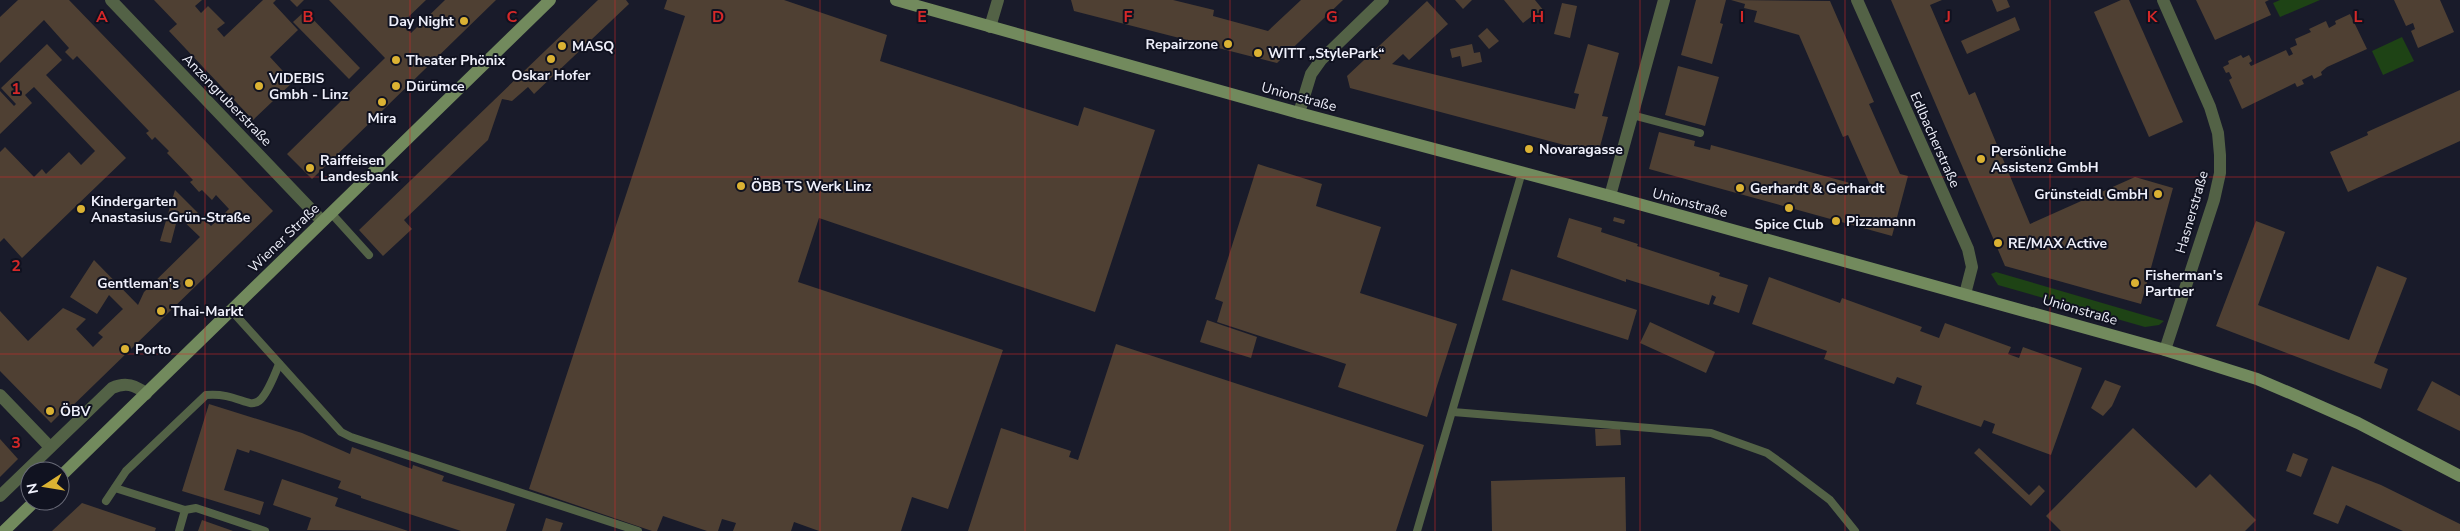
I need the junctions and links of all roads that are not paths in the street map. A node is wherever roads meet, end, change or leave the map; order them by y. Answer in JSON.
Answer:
{"nodes":[{"id":1,"x":111,"y":0,"type":"edge"},
{"id":2,"x":550,"y":0,"type":"edge"},
{"id":3,"x":896,"y":0,"type":"edge"},
{"id":4,"x":998,"y":0,"type":"edge"},
{"id":5,"x":1383,"y":0,"type":"edge"},
{"id":6,"x":1664,"y":0,"type":"edge"},
{"id":7,"x":1857,"y":0,"type":"edge"},
{"id":8,"x":2163,"y":0,"type":"edge"},
{"id":9,"x":990,"y":26,"type":"junction"},
{"id":10,"x":1299,"y":113,"type":"junction"},
{"id":11,"x":1632,"y":115,"type":"junction"},
{"id":12,"x":1700,"y":133,"type":"dead end"},
{"id":13,"x":1522,"y":172,"type":"junction"},
{"id":14,"x":1610,"y":196,"type":"junction"},
{"id":15,"x":326,"y":217,"type":"junction"},
{"id":16,"x":369,"y":255,"type":"dead end"},
{"id":17,"x":1965,"y":294,"type":"junction"},
{"id":18,"x":232,"y":310,"type":"junction"},
{"id":19,"x":2165,"y":350,"type":"junction"},
{"id":20,"x":279,"y":364,"type":"junction"},
{"id":21,"x":146,"y":394,"type":"junction"},
{"id":22,"x":0,"y":395,"type":"edge"},
{"id":23,"x":1453,"y":412,"type":"junction"},
{"id":24,"x":50,"y":447,"type":"junction"},
{"id":25,"x":70,"y":467,"type":"edge"},
{"id":26,"x":2460,"y":476,"type":"edge"},
{"id":27,"x":115,"y":488,"type":"junction"},
{"id":28,"x":0,"y":496,"type":"edge"},
{"id":29,"x":106,"y":501,"type":"dead end"},
{"id":30,"x":185,"y":510,"type":"junction"},
{"id":31,"x":25,"y":511,"type":"edge"},
{"id":32,"x":4,"y":531,"type":"edge"},
{"id":33,"x":179,"y":531,"type":"edge"},
{"id":34,"x":265,"y":531,"type":"edge"},
{"id":35,"x":638,"y":531,"type":"edge"},
{"id":36,"x":1416,"y":531,"type":"edge"},
{"id":37,"x":1855,"y":531,"type":"edge"}],
"edges":[{"from":1,"to":15,"type":"street","name":"Anzengruberstraße"},
{"from":2,"to":15,"type":"main road","name":"Wiener Straße"},
{"from":3,"to":9,"type":"main road","name":"Unionstraße"},
{"from":4,"to":9,"type":"street"},
{"from":5,"to":10,"type":"street"},
{"from":6,"to":11,"type":"street"},
{"from":7,"to":17,"type":"street","name":"Edlbacherstraße"},
{"from":8,"to":19,"type":"street","name":"Hasnerstraße"},
{"from":9,"to":10,"type":"main road","name":"Unionstraße"},
{"from":10,"to":13,"type":"main road","name":"Unionstraße"},
{"from":11,"to":12,"type":"lane"},
{"from":11,"to":14,"type":"street"},
{"from":13,"to":14,"type":"main road","name":"Unionstraße"},
{"from":13,"to":23,"type":"lane"},
{"from":14,"to":17,"type":"main road","name":"Unionstraße"},
{"from":15,"to":16,"type":"lane"},
{"from":15,"to":18,"type":"main road","name":"Wiener Straße"},
{"from":17,"to":19,"type":"main road","name":"Unionstraße"},
{"from":18,"to":20,"type":"lane"},
{"from":18,"to":21,"type":"main road","name":"Wiener Straße"},
{"from":19,"to":26,"type":"main road","name":"Unionstraße"},
{"from":20,"to":27,"type":"lane"},
{"from":20,"to":35,"type":"lane"},
{"from":21,"to":24,"type":"street"},
{"from":21,"to":25,"type":"main road","name":"Wiener Straße"},
{"from":22,"to":24,"type":"street"},
{"from":23,"to":36,"type":"lane"},
{"from":23,"to":37,"type":"lane"},
{"from":24,"to":28,"type":"street"},
{"from":27,"to":29,"type":"lane"},
{"from":27,"to":30,"type":"lane"},
{"from":30,"to":33,"type":"lane"},
{"from":30,"to":34,"type":"lane"},
{"from":31,"to":32,"type":"main road"}]}
